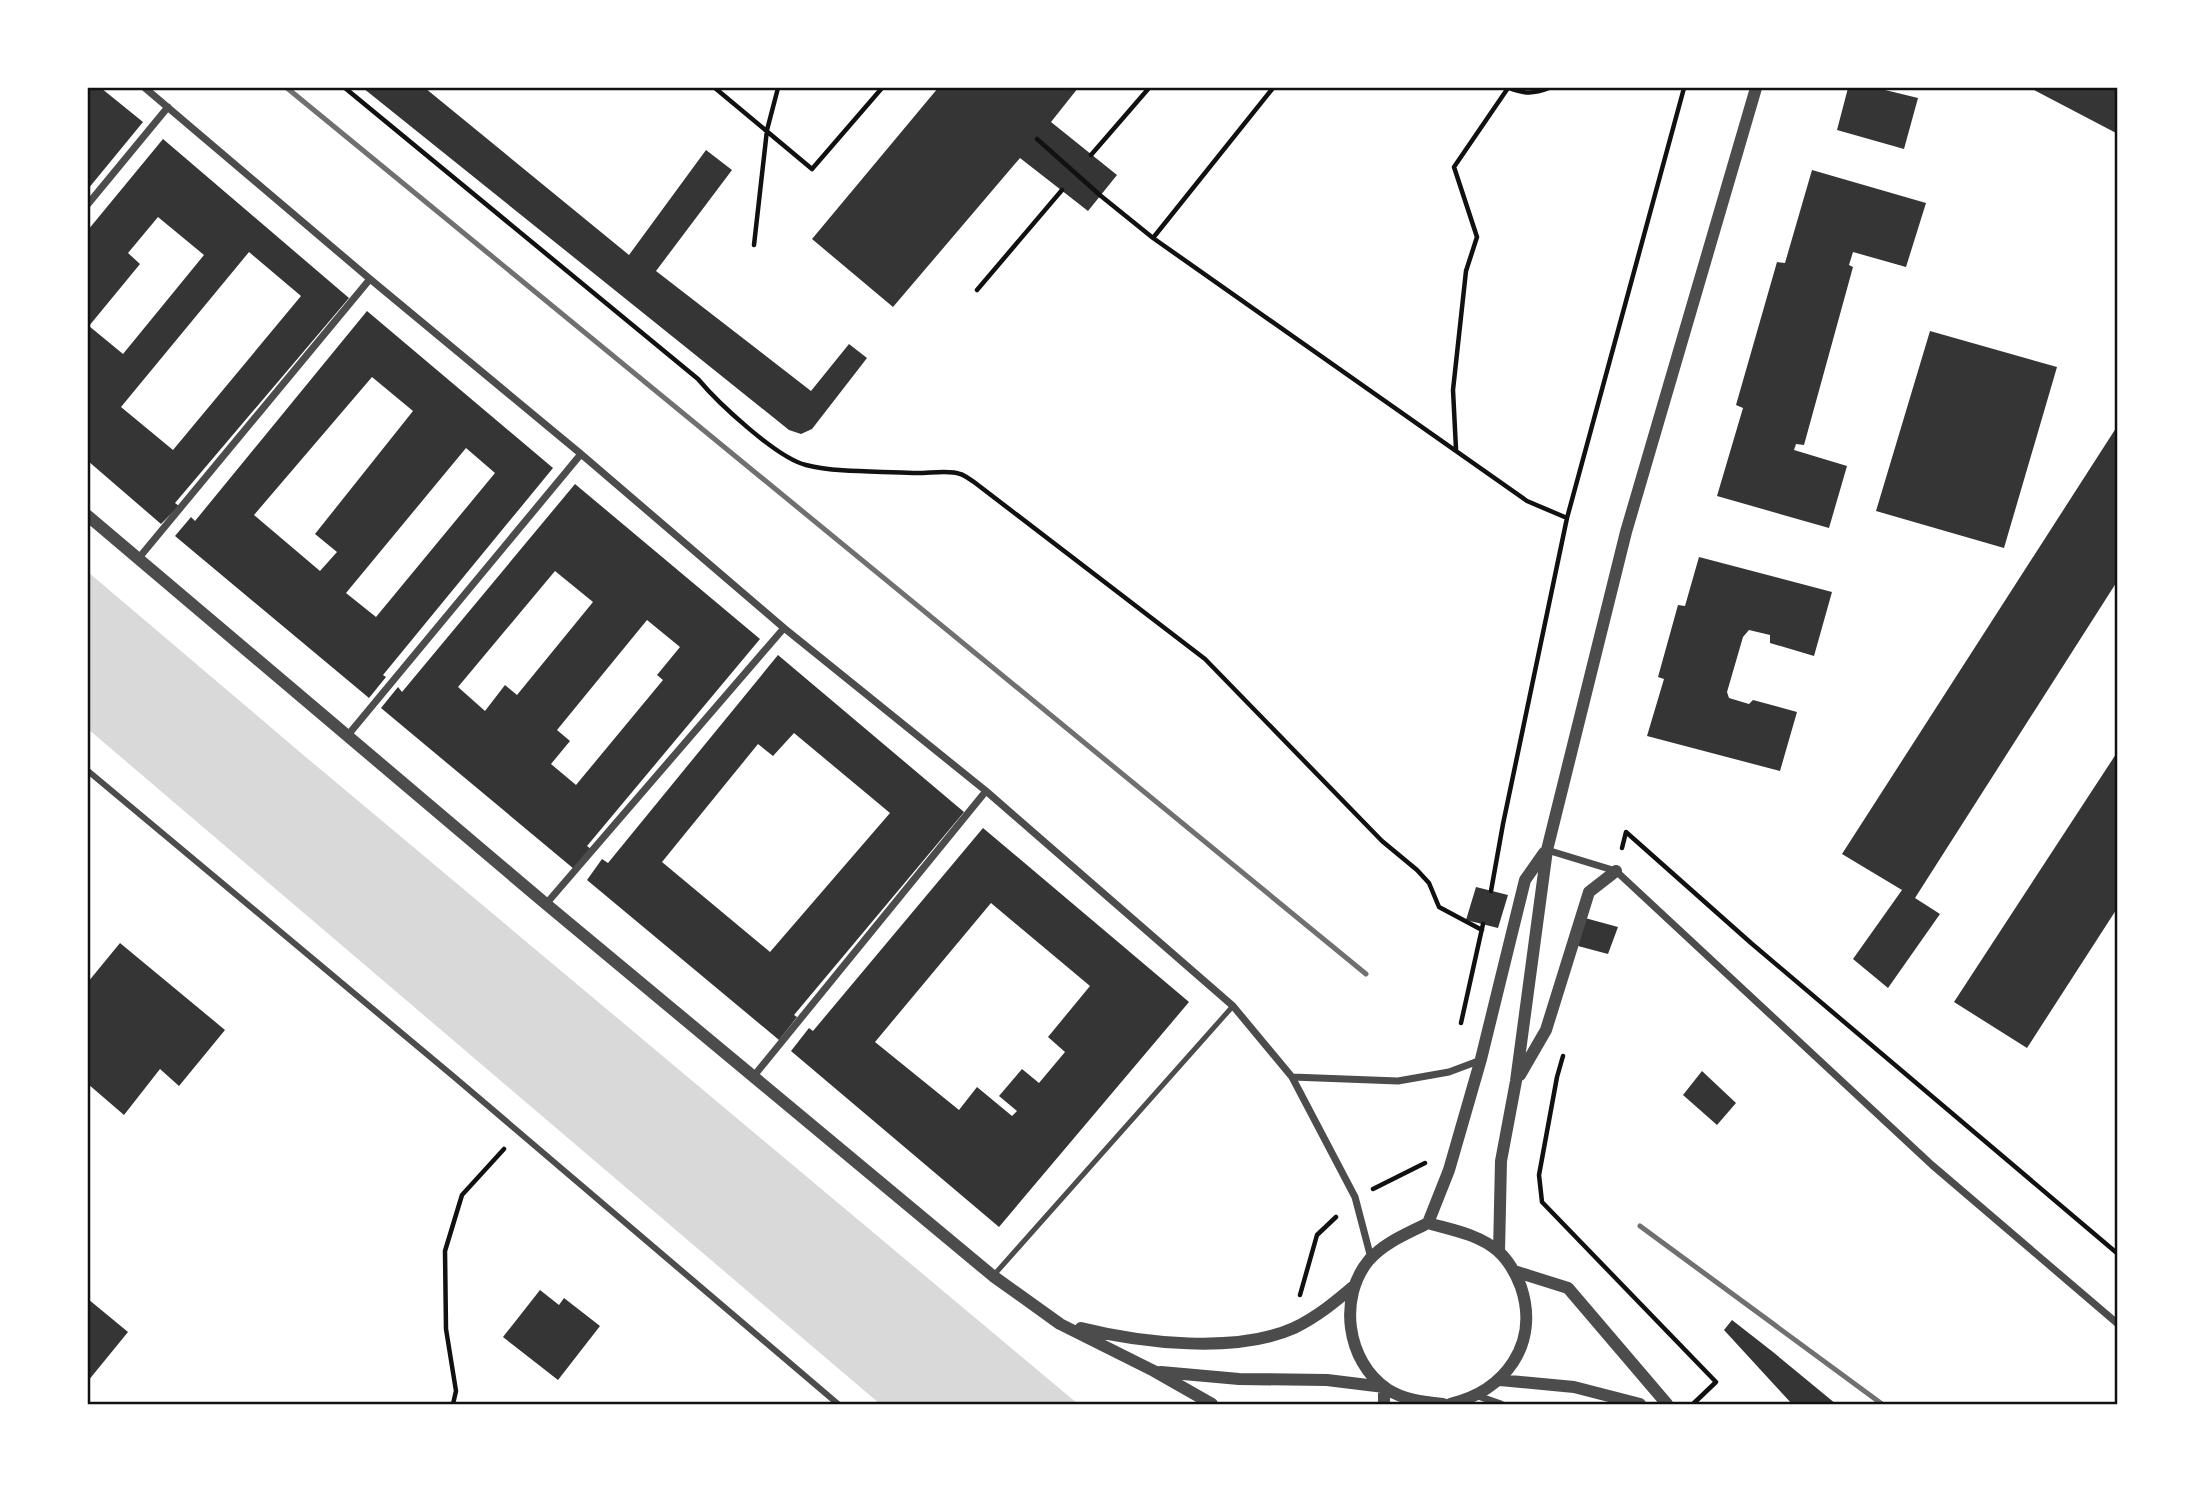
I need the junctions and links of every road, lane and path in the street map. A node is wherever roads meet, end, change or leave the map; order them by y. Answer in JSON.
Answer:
{"nodes":[{"id":1,"x":145,"y":88,"type":"edge"},
{"id":2,"x":345,"y":88,"type":"edge"},
{"id":3,"x":715,"y":88,"type":"edge"},
{"id":4,"x":778,"y":88,"type":"edge"},
{"id":5,"x":882,"y":88,"type":"edge"},
{"id":6,"x":1149,"y":88,"type":"edge"},
{"id":7,"x":1273,"y":88,"type":"edge"},
{"id":8,"x":1509,"y":88,"type":"edge"},
{"id":9,"x":1549,"y":88,"type":"edge"},
{"id":10,"x":1684,"y":88,"type":"edge"},
{"id":11,"x":1756,"y":88,"type":"edge"},
{"id":12,"x":168,"y":107,"type":"junction"},
{"id":13,"x":767,"y":130,"type":"junction"},
{"id":14,"x":1037,"y":139,"type":"dead end"},
{"id":15,"x":1091,"y":155,"type":"dead end"},
{"id":16,"x":1062,"y":190,"type":"dead end"},
{"id":17,"x":88,"y":204,"type":"edge"},
{"id":18,"x":1153,"y":238,"type":"junction"},
{"id":19,"x":754,"y":245,"type":"dead end"},
{"id":20,"x":370,"y":279,"type":"junction"},
{"id":21,"x":977,"y":290,"type":"dead end"},
{"id":22,"x":1455,"y":450,"type":"junction"},
{"id":23,"x":581,"y":454,"type":"junction"},
{"id":24,"x":88,"y":516,"type":"edge"},
{"id":25,"x":1567,"y":518,"type":"junction"},
{"id":26,"x":138,"y":559,"type":"junction"},
{"id":27,"x":784,"y":628,"type":"junction"},
{"id":28,"x":348,"y":735,"type":"junction"},
{"id":29,"x":88,"y":771,"type":"edge"},
{"id":30,"x":986,"y":791,"type":"junction"},
{"id":31,"x":1547,"y":850,"type":"junction"},
{"id":32,"x":1616,"y":872,"type":"junction"},
{"id":33,"x":1491,"y":891,"type":"dead end"},
{"id":34,"x":546,"y":904,"type":"junction"},
{"id":35,"x":1233,"y":1006,"type":"junction"},
{"id":36,"x":1460,"y":1028,"type":"dead end"},
{"id":37,"x":1564,"y":1052,"type":"dead end"},
{"id":38,"x":1481,"y":1059,"type":"junction"},
{"id":39,"x":753,"y":1077,"type":"junction"},
{"id":40,"x":1292,"y":1077,"type":"junction"},
{"id":41,"x":1516,"y":1081,"type":"junction"},
{"id":42,"x":518,"y":1133,"type":"junction"},
{"id":43,"x":1424,"y":1163,"type":"dead end"},
{"id":44,"x":1355,"y":1198,"type":"junction"},
{"id":45,"x":1428,"y":1223,"type":"junction"},
{"id":46,"x":1499,"y":1252,"type":"junction"},
{"id":47,"x":2118,"y":1254,"type":"edge"},
{"id":48,"x":1370,"y":1258,"type":"junction"},
{"id":49,"x":1514,"y":1271,"type":"junction"},
{"id":50,"x":993,"y":1276,"type":"junction"},
{"id":51,"x":1355,"y":1285,"type":"junction"},
{"id":52,"x":1060,"y":1324,"type":"junction"},
{"id":53,"x":2118,"y":1324,"type":"edge"},
{"id":54,"x":1292,"y":1329,"type":"junction"},
{"id":55,"x":1154,"y":1371,"type":"junction"},
{"id":56,"x":1500,"y":1380,"type":"junction"},
{"id":57,"x":1384,"y":1387,"type":"junction"},
{"id":58,"x":1478,"y":1396,"type":"junction"},
{"id":59,"x":453,"y":1405,"type":"edge"},
{"id":60,"x":838,"y":1405,"type":"edge"},
{"id":61,"x":1212,"y":1405,"type":"edge"},
{"id":62,"x":1384,"y":1405,"type":"edge"},
{"id":63,"x":1443,"y":1405,"type":"edge"},
{"id":64,"x":1450,"y":1405,"type":"edge"},
{"id":65,"x":1501,"y":1405,"type":"edge"},
{"id":66,"x":1640,"y":1405,"type":"edge"},
{"id":67,"x":1667,"y":1405,"type":"edge"},
{"id":68,"x":1693,"y":1405,"type":"edge"}],
"edges":[{"from":1,"to":12,"type":"street"},
{"from":2,"to":36,"type":"path"},
{"from":3,"to":13,"type":"path"},
{"from":4,"to":13,"type":"path"},
{"from":5,"to":13,"type":"path"},
{"from":6,"to":15,"type":"path"},
{"from":7,"to":18,"type":"path"},
{"from":8,"to":9,"type":"path"},
{"from":8,"to":22,"type":"path"},
{"from":10,"to":25,"type":"path"},
{"from":11,"to":31,"type":"street"},
{"from":12,"to":17,"type":"street"},
{"from":12,"to":20,"type":"street"},
{"from":13,"to":19,"type":"path"},
{"from":14,"to":18,"type":"path"},
{"from":16,"to":21,"type":"path"},
{"from":18,"to":22,"type":"path"},
{"from":20,"to":23,"type":"street"},
{"from":20,"to":26,"type":"street"},
{"from":22,"to":25,"type":"path"},
{"from":23,"to":27,"type":"street"},
{"from":23,"to":28,"type":"street"},
{"from":24,"to":26,"type":"street"},
{"from":25,"to":33,"type":"path"},
{"from":26,"to":28,"type":"street"},
{"from":27,"to":30,"type":"street"},
{"from":27,"to":34,"type":"street"},
{"from":28,"to":34,"type":"street"},
{"from":29,"to":42,"type":"street"},
{"from":30,"to":35,"type":"street"},
{"from":30,"to":39,"type":"street"},
{"from":31,"to":32,"type":"street"},
{"from":31,"to":38,"type":"street"},
{"from":31,"to":41,"type":"street"},
{"from":32,"to":41,"type":"street"},
{"from":32,"to":47,"type":"path"},
{"from":32,"to":53,"type":"street"},
{"from":34,"to":39,"type":"street"},
{"from":35,"to":40,"type":"street"},
{"from":35,"to":50,"type":"lane"},
{"from":37,"to":68,"type":"path"},
{"from":38,"to":40,"type":"street"},
{"from":38,"to":45,"type":"street"},
{"from":39,"to":50,"type":"street"},
{"from":40,"to":44,"type":"street"},
{"from":41,"to":46,"type":"street"},
{"from":42,"to":59,"type":"path"},
{"from":42,"to":60,"type":"street"},
{"from":43,"to":44,"type":"path"},
{"from":44,"to":48,"type":"street"},
{"from":44,"to":54,"type":"path"},
{"from":45,"to":46,"type":"street"},
{"from":45,"to":48,"type":"street"},
{"from":46,"to":49,"type":"street"},
{"from":48,"to":51,"type":"street"},
{"from":49,"to":56,"type":"street"},
{"from":49,"to":67,"type":"street"},
{"from":50,"to":52,"type":"street"},
{"from":51,"to":54,"type":"street"},
{"from":51,"to":57,"type":"street"},
{"from":52,"to":54,"type":"street"},
{"from":52,"to":55,"type":"street"},
{"from":55,"to":57,"type":"street"},
{"from":55,"to":61,"type":"street"},
{"from":56,"to":58,"type":"street"},
{"from":56,"to":66,"type":"street"},
{"from":57,"to":62,"type":"street"},
{"from":57,"to":63,"type":"street"},
{"from":58,"to":64,"type":"street"},
{"from":58,"to":65,"type":"street"}]}
